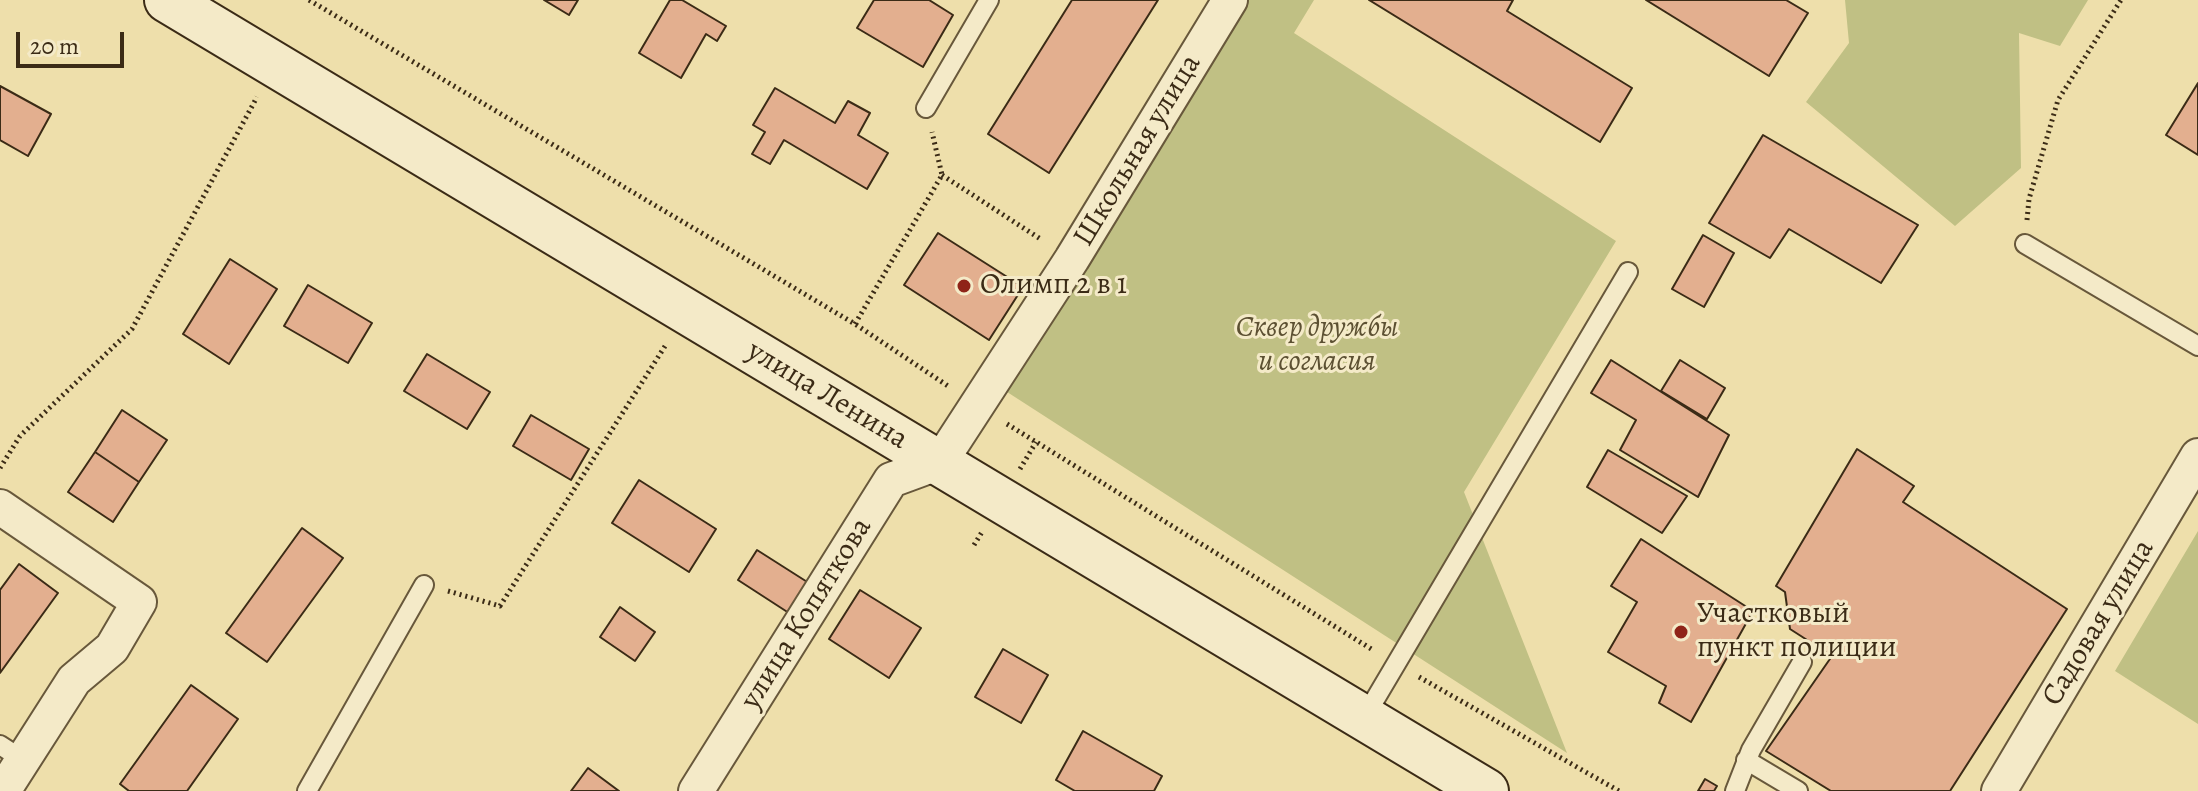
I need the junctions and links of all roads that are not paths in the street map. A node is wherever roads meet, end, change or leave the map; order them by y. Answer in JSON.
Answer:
{"nodes":[{"id":1,"x":167,"y":0,"type":"edge"},
{"id":2,"x":989,"y":0,"type":"edge"},
{"id":3,"x":1230,"y":0,"type":"edge"},
{"id":4,"x":926,"y":108,"type":"road end"},
{"id":5,"x":2025,"y":244,"type":"road end"},
{"id":6,"x":1628,"y":272,"type":"dead end"},
{"id":7,"x":2198,"y":346,"type":"edge"},
{"id":8,"x":2198,"y":456,"type":"edge"},
{"id":9,"x":940,"y":462,"type":"junction"},
{"id":10,"x":0,"y":507,"type":"edge"},
{"id":11,"x":424,"y":585,"type":"road end"},
{"id":12,"x":1802,"y":662,"type":"dead end"},
{"id":13,"x":1364,"y":718,"type":"junction"},
{"id":14,"x":12,"y":752,"type":"edge"},
{"id":15,"x":1746,"y":760,"type":"junction"},
{"id":16,"x":3,"y":791,"type":"edge"},
{"id":17,"x":307,"y":791,"type":"edge"},
{"id":18,"x":696,"y":791,"type":"edge"},
{"id":19,"x":1486,"y":791,"type":"edge"},
{"id":20,"x":1735,"y":791,"type":"edge"},
{"id":21,"x":1798,"y":791,"type":"edge"},
{"id":22,"x":1999,"y":791,"type":"edge"}],
"edges":[{"from":1,"to":9,"type":"main road","name":"улица Ленина"},
{"from":2,"to":4,"type":"lane"},
{"from":3,"to":9,"type":"street","name":"Школьная улица"},
{"from":5,"to":7,"type":"lane"},
{"from":6,"to":13,"type":"lane"},
{"from":8,"to":22,"type":"street","name":"Садовая улица"},
{"from":9,"to":13,"type":"main road","name":"улица Ленина"},
{"from":9,"to":18,"type":"street","name":"улица Копяткова"},
{"from":10,"to":14,"type":"street"},
{"from":11,"to":17,"type":"lane"},
{"from":12,"to":15,"type":"lane"},
{"from":13,"to":19,"type":"main road","name":"улица Ленина"},
{"from":14,"to":16,"type":"street"},
{"from":15,"to":20,"type":"lane"},
{"from":15,"to":21,"type":"lane"}]}
